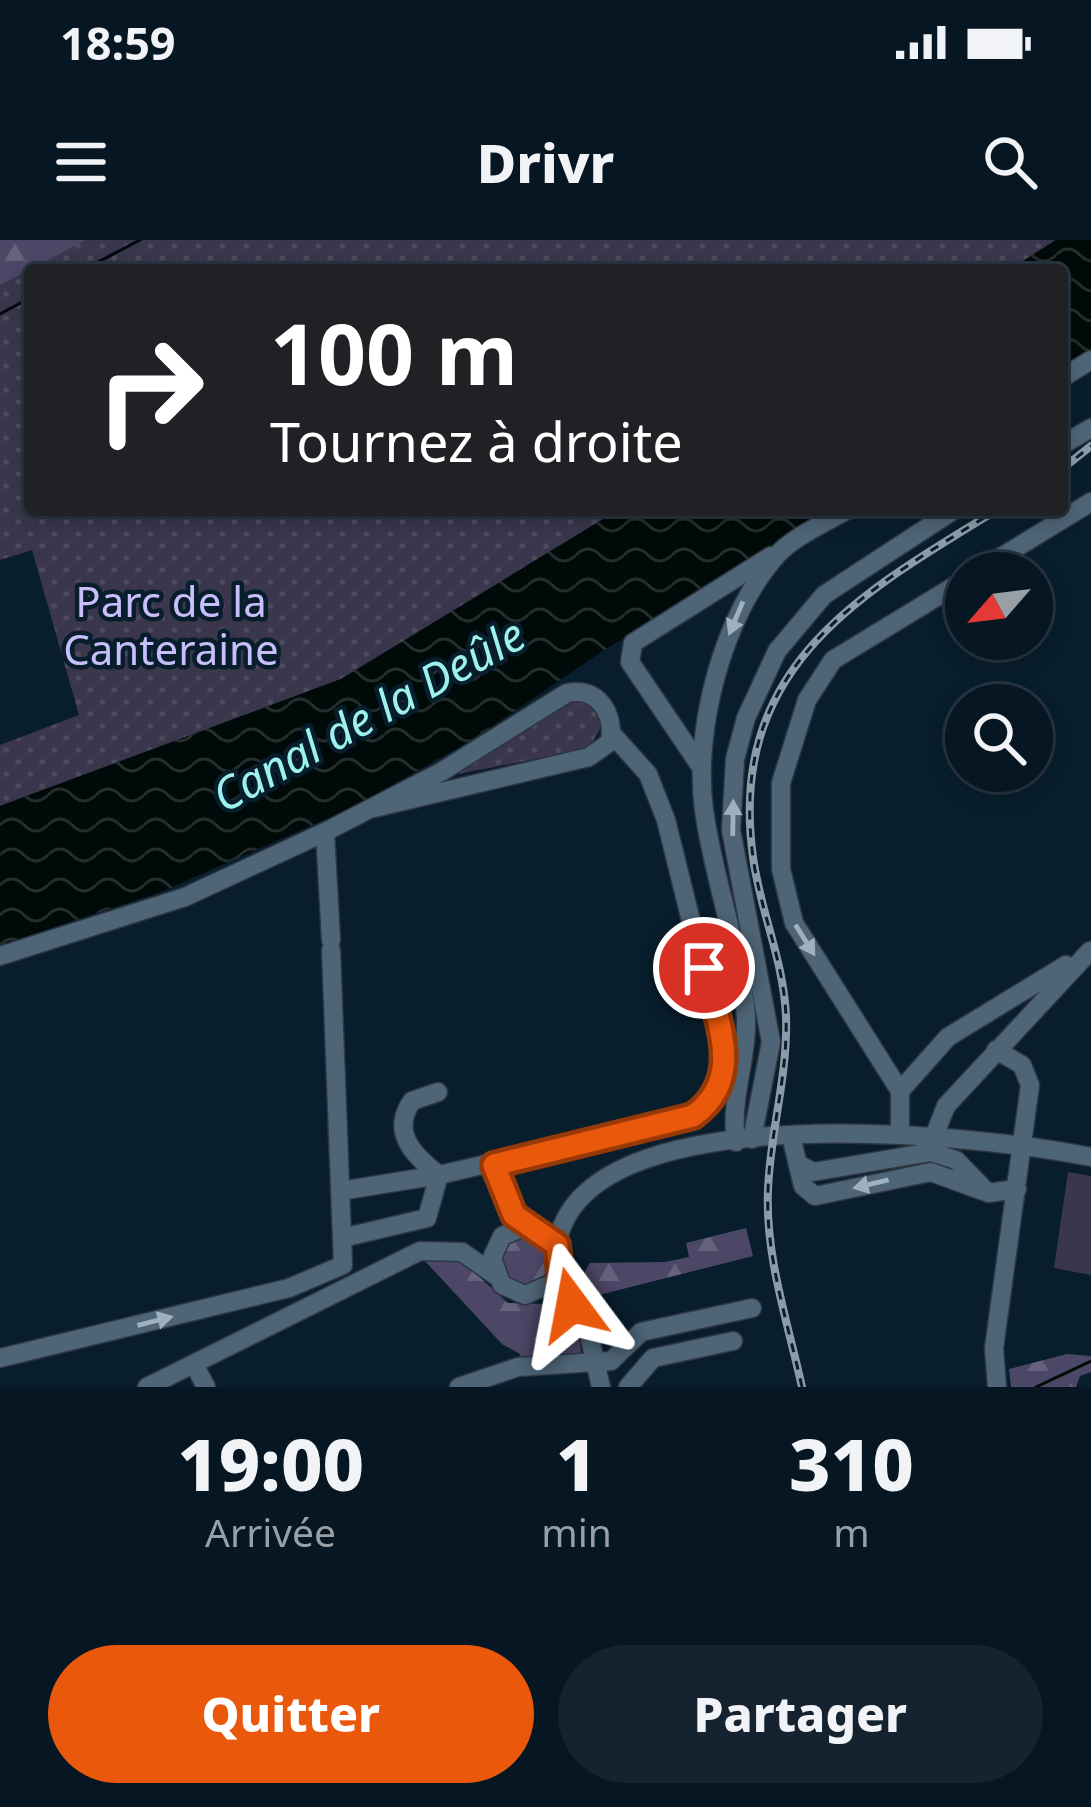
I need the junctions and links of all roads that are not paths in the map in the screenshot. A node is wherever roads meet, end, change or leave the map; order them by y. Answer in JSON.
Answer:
{"nodes":[{"id":1,"x":1091,"y":502,"type":"edge"},
{"id":2,"x":837,"y":516,"type":"edge"},
{"id":3,"x":944,"y":516,"type":"edge"},
{"id":4,"x":780,"y":551,"type":"junction"},
{"id":5,"x":1010,"y":552,"type":"edge"},
{"id":6,"x":945,"y":592,"type":"edge"},
{"id":7,"x":612,"y":734,"type":"junction"},
{"id":8,"x":701,"y":767,"type":"junction"},
{"id":9,"x":374,"y":808,"type":"junction"},
{"id":10,"x":326,"y":832,"type":"junction"},
{"id":11,"x":1091,"y":950,"type":"edge"},
{"id":12,"x":0,"y":956,"type":"edge"},
{"id":13,"x":996,"y":1050,"type":"junction"},
{"id":14,"x":438,"y":1091,"type":"dead end"},
{"id":15,"x":900,"y":1091,"type":"junction"},
{"id":16,"x":900,"y":1133,"type":"junction"},
{"id":17,"x":935,"y":1134,"type":"junction"},
{"id":18,"x":791,"y":1136,"type":"junction"},
{"id":19,"x":744,"y":1141,"type":"junction"},
{"id":20,"x":1024,"y":1144,"type":"junction"},
{"id":21,"x":1091,"y":1157,"type":"edge"},
{"id":22,"x":494,"y":1165,"type":"junction"},
{"id":23,"x":439,"y":1175,"type":"junction"},
{"id":24,"x":1018,"y":1189,"type":"junction"},
{"id":25,"x":340,"y":1191,"type":"junction"},
{"id":26,"x":504,"y":1200,"type":"junction"},
{"id":27,"x":574,"y":1210,"type":"junction"},
{"id":28,"x":533,"y":1228,"type":"junction"},
{"id":29,"x":342,"y":1238,"type":"junction"},
{"id":30,"x":500,"y":1239,"type":"junction"},
{"id":31,"x":557,"y":1245,"type":"junction"},
{"id":32,"x":462,"y":1252,"type":"junction"},
{"id":33,"x":559,"y":1272,"type":"junction"},
{"id":34,"x":495,"y":1275,"type":"junction"},
{"id":35,"x":538,"y":1293,"type":"junction"},
{"id":36,"x":572,"y":1305,"type":"junction"},
{"id":37,"x":752,"y":1308,"type":"dead end"},
{"id":38,"x":110,"y":1333,"type":"junction"},
{"id":39,"x":733,"y":1341,"type":"dead end"},
{"id":40,"x":0,"y":1358,"type":"edge"},
{"id":41,"x":194,"y":1364,"type":"junction"},
{"id":42,"x":596,"y":1364,"type":"junction"},
{"id":43,"x":0,"y":1368,"type":"edge"},
{"id":44,"x":147,"y":1387,"type":"edge"},
{"id":45,"x":206,"y":1387,"type":"edge"},
{"id":46,"x":459,"y":1387,"type":"edge"},
{"id":47,"x":601,"y":1387,"type":"edge"},
{"id":48,"x":628,"y":1387,"type":"edge"},
{"id":49,"x":997,"y":1387,"type":"edge"}],
"edges":[{"from":1,"to":5,"type":"street"},
{"from":2,"to":4,"type":"street"},
{"from":19,"to":3,"type":"street","one_way":true},
{"from":4,"to":8,"type":"street","one_way":true},
{"from":4,"to":8,"type":"street"},
{"from":6,"to":15,"type":"street","one_way":true},
{"from":7,"to":9,"type":"street"},
{"from":7,"to":9,"type":"street"},
{"from":7,"to":22,"type":"street"},
{"from":8,"to":19,"type":"street"},
{"from":9,"to":10,"type":"street"},
{"from":10,"to":12,"type":"street"},
{"from":10,"to":25,"type":"street"},
{"from":11,"to":13,"type":"street"},
{"from":11,"to":15,"type":"street"},
{"from":13,"to":17,"type":"street"},
{"from":13,"to":20,"type":"street"},
{"from":14,"to":23,"type":"street"},
{"from":15,"to":16,"type":"street"},
{"from":16,"to":17,"type":"street"},
{"from":16,"to":18,"type":"street"},
{"from":17,"to":20,"type":"street"},
{"from":18,"to":19,"type":"street"},
{"from":24,"to":18,"type":"street","one_way":true},
{"from":19,"to":27,"type":"street"},
{"from":20,"to":21,"type":"street"},
{"from":20,"to":24,"type":"street"},
{"from":22,"to":23,"type":"street"},
{"from":22,"to":26,"type":"street"},
{"from":23,"to":25,"type":"street"},
{"from":23,"to":29,"type":"street"},
{"from":24,"to":49,"type":"street"},
{"from":25,"to":29,"type":"street"},
{"from":26,"to":28,"type":"street"},
{"from":26,"to":30,"type":"street"},
{"from":27,"to":28,"type":"street"},
{"from":27,"to":31,"type":"street"},
{"from":28,"to":30,"type":"street"},
{"from":28,"to":31,"type":"street"},
{"from":38,"to":29,"type":"street","one_way":true},
{"from":30,"to":32,"type":"street"},
{"from":30,"to":34,"type":"street"},
{"from":31,"to":33,"type":"street"},
{"from":32,"to":34,"type":"street"},
{"from":32,"to":41,"type":"street"},
{"from":33,"to":35,"type":"street"},
{"from":33,"to":36,"type":"street"},
{"from":34,"to":35,"type":"street"},
{"from":35,"to":36,"type":"street"},
{"from":36,"to":42,"type":"street"},
{"from":37,"to":42,"type":"street"},
{"from":38,"to":40,"type":"street"},
{"from":38,"to":43,"type":"street"},
{"from":39,"to":48,"type":"street"},
{"from":41,"to":44,"type":"street"},
{"from":41,"to":45,"type":"street"},
{"from":42,"to":46,"type":"street"},
{"from":42,"to":47,"type":"street"}]}
